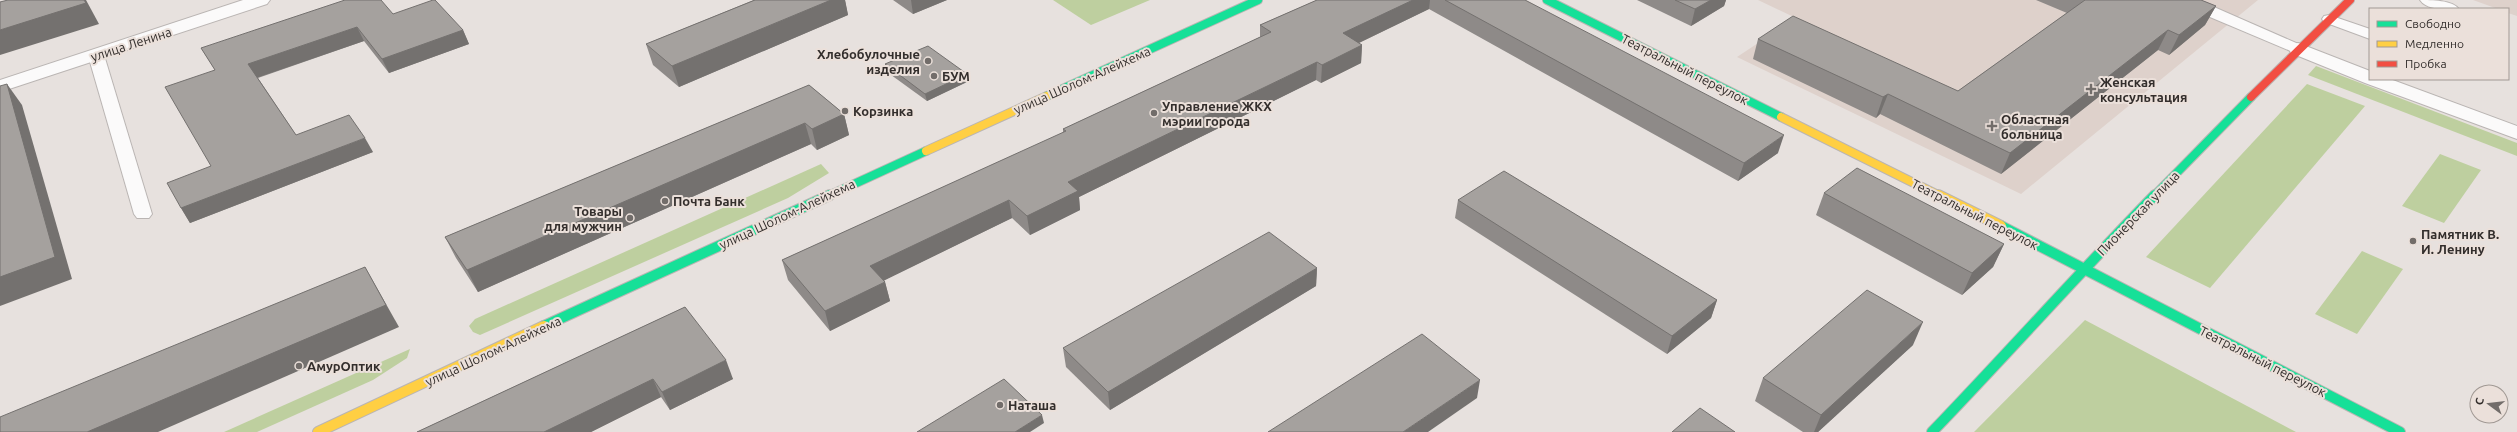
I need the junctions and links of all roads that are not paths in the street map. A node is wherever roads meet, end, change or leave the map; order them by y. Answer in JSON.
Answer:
{"nodes":[{"id":1,"x":261,"y":0,"type":"edge"},
{"id":2,"x":1258,"y":0,"type":"edge"},
{"id":3,"x":1547,"y":0,"type":"edge"},
{"id":4,"x":2190,"y":0,"type":"edge"},
{"id":5,"x":2350,"y":0,"type":"edge"},
{"id":6,"x":2427,"y":0,"type":"edge"},
{"id":7,"x":2449,"y":8,"type":"edge"},
{"id":8,"x":2329,"y":19,"type":"junction"},
{"id":9,"x":2369,"y":34,"type":"edge"},
{"id":10,"x":2298,"y":49,"type":"junction"},
{"id":11,"x":96,"y":55,"type":"junction"},
{"id":12,"x":2369,"y":78,"type":"edge"},
{"id":13,"x":2374,"y":80,"type":"edge"},
{"id":14,"x":0,"y":86,"type":"edge"},
{"id":15,"x":2517,"y":133,"type":"edge"},
{"id":16,"x":143,"y":214,"type":"dead end"},
{"id":17,"x":2084,"y":268,"type":"junction"},
{"id":18,"x":318,"y":432,"type":"edge"},
{"id":19,"x":1932,"y":432,"type":"edge"},
{"id":20,"x":2400,"y":432,"type":"edge"}],
"edges":[{"from":1,"to":11,"type":"street","name":"улица Ленина"},
{"from":2,"to":18,"type":"street","name":"улица Шолом-Алейхема"},
{"from":3,"to":17,"type":"street","name":"Театральный переулок"},
{"from":4,"to":10,"type":"lane"},
{"from":5,"to":8,"type":"street","name":"Пионерская улица"},
{"from":6,"to":7,"type":"lane"},
{"from":8,"to":9,"type":"lane"},
{"from":8,"to":10,"type":"street","name":"Пионерская улица"},
{"from":10,"to":12,"type":"street"},
{"from":10,"to":17,"type":"street","name":"Пионерская улица"},
{"from":11,"to":14,"type":"street","name":"улица Ленина"},
{"from":11,"to":16,"type":"lane"},
{"from":13,"to":15,"type":"street"},
{"from":17,"to":19,"type":"street","name":"Пионерская улица"},
{"from":17,"to":20,"type":"street","name":"Театральный переулок"}]}
